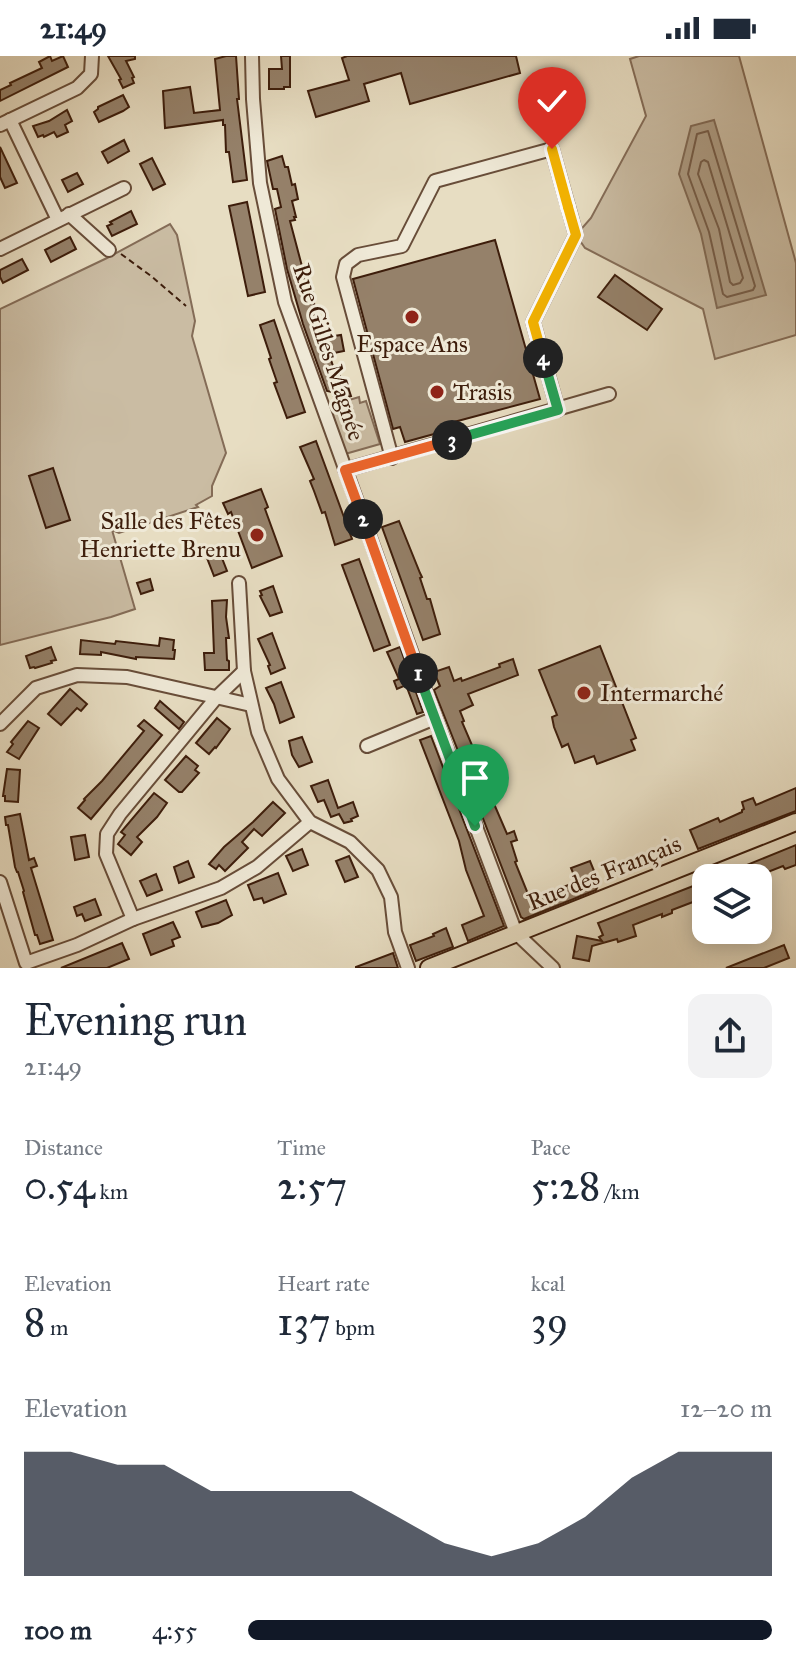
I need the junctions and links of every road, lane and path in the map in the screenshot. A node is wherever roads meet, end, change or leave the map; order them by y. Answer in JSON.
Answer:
{"nodes":[{"id":1,"x":92,"y":56,"type":"edge"},
{"id":2,"x":252,"y":56,"type":"edge"},
{"id":3,"x":5,"y":123,"type":"edge"},
{"id":4,"x":124,"y":188,"type":"dead end"},
{"id":5,"x":64,"y":217,"type":"junction"},
{"id":6,"x":0,"y":249,"type":"edge"},
{"id":7,"x":109,"y":250,"type":"joint"},
{"id":8,"x":186,"y":306,"type":"dead end"},
{"id":9,"x":609,"y":394,"type":"dead end"},
{"id":10,"x":558,"y":410,"type":"junction"},
{"id":11,"x":392,"y":458,"type":"junction"},
{"id":12,"x":345,"y":470,"type":"junction"},
{"id":13,"x":239,"y":583,"type":"dead end"},
{"id":14,"x":244,"y":671,"type":"junction"},
{"id":15,"x":216,"y":698,"type":"junction"},
{"id":16,"x":251,"y":705,"type":"junction"},
{"id":17,"x":435,"y":718,"type":"junction"},
{"id":18,"x":0,"y":724,"type":"edge"},
{"id":19,"x":367,"y":746,"type":"dead end"},
{"id":20,"x":310,"y":822,"type":"junction"},
{"id":21,"x":796,"y":822,"type":"edge"},
{"id":22,"x":0,"y":882,"type":"edge"},
{"id":23,"x":133,"y":919,"type":"junction"},
{"id":24,"x":516,"y":933,"type":"junction"},
{"id":25,"x":27,"y":966,"type":"edge"},
{"id":26,"x":408,"y":968,"type":"edge"},
{"id":27,"x":429,"y":968,"type":"edge"},
{"id":28,"x":553,"y":968,"type":"edge"}],
"edges":[{"from":1,"to":3,"type":"street"},
{"from":2,"to":12,"type":"street","name":"Rue Gilles Magnée"},
{"from":3,"to":5,"type":"street"},
{"from":4,"to":5,"type":"street"},
{"from":5,"to":6,"type":"street"},
{"from":5,"to":7,"type":"street"},
{"from":7,"to":8,"type":"path"},
{"from":9,"to":10,"type":"street","name":"Rue Gilles Magnée"},
{"from":10,"to":11,"type":"street","name":"Rue Gilles Magnée"},
{"from":10,"to":11,"type":"street","name":"Rue Gilles Magnée"},
{"from":11,"to":12,"type":"street","name":"Rue Gilles Magnée"},
{"from":12,"to":17,"type":"street","name":"Rue Gilles Magnée"},
{"from":13,"to":14,"type":"street"},
{"from":14,"to":15,"type":"street"},
{"from":14,"to":16,"type":"street"},
{"from":15,"to":16,"type":"street"},
{"from":15,"to":18,"type":"street"},
{"from":15,"to":23,"type":"street"},
{"from":16,"to":20,"type":"street"},
{"from":17,"to":19,"type":"street"},
{"from":17,"to":24,"type":"street","name":"Rue Gilles Magnée"},
{"from":20,"to":23,"type":"street"},
{"from":20,"to":26,"type":"street"},
{"from":21,"to":24,"type":"main road","name":"Rue des Français"},
{"from":22,"to":25,"type":"street"},
{"from":23,"to":25,"type":"street"},
{"from":24,"to":27,"type":"main road","name":"Rue des Français"},
{"from":24,"to":28,"type":"street"}]}
